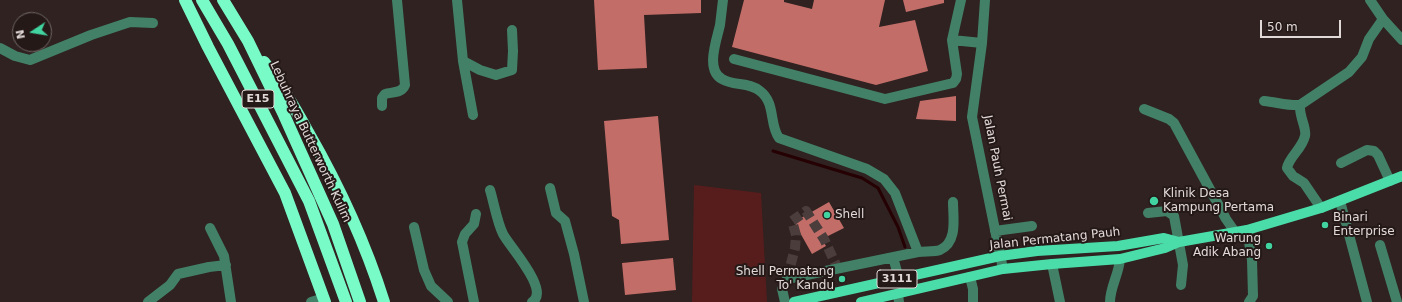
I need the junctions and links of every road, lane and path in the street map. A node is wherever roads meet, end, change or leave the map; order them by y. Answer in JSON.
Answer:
{"nodes":[{"id":1,"x":184,"y":0,"type":"edge"},
{"id":2,"x":202,"y":0,"type":"edge"},
{"id":3,"x":223,"y":0,"type":"edge"},
{"id":4,"x":397,"y":0,"type":"edge"},
{"id":5,"x":457,"y":0,"type":"edge"},
{"id":6,"x":723,"y":0,"type":"edge"},
{"id":7,"x":961,"y":0,"type":"edge"},
{"id":8,"x":985,"y":0,"type":"edge"},
{"id":9,"x":1370,"y":0,"type":"edge"},
{"id":10,"x":1383,"y":19,"type":"junction"},
{"id":11,"x":153,"y":23,"type":"dead end"},
{"id":12,"x":512,"y":30,"type":"dead end"},
{"id":13,"x":952,"y":40,"type":"junction"},
{"id":14,"x":1402,"y":40,"type":"edge"},
{"id":15,"x":248,"y":41,"type":"junction"},
{"id":16,"x":982,"y":43,"type":"junction"},
{"id":17,"x":0,"y":48,"type":"edge"},
{"id":18,"x":734,"y":60,"type":"dead end"},
{"id":19,"x":463,"y":61,"type":"junction"},
{"id":20,"x":1264,"y":101,"type":"dead end"},
{"id":21,"x":1300,"y":105,"type":"junction"},
{"id":22,"x":382,"y":106,"type":"dead end"},
{"id":23,"x":1144,"y":109,"type":"dead end"},
{"id":24,"x":473,"y":116,"type":"dead end"},
{"id":25,"x":1341,"y":163,"type":"dead end"},
{"id":26,"x":1402,"y":176,"type":"edge"},
{"id":27,"x":1390,"y":181,"type":"junction"},
{"id":28,"x":550,"y":188,"type":"dead end"},
{"id":29,"x":490,"y":190,"type":"dead end"},
{"id":30,"x":1340,"y":201,"type":"junction"},
{"id":31,"x":953,"y":202,"type":"dead end"},
{"id":32,"x":1321,"y":208,"type":"junction"},
{"id":33,"x":1148,"y":213,"type":"dead end"},
{"id":34,"x":476,"y":214,"type":"dead end"},
{"id":35,"x":414,"y":226,"type":"dead end"},
{"id":36,"x":1032,"y":226,"type":"dead end"},
{"id":37,"x":210,"y":228,"type":"dead end"},
{"id":38,"x":1246,"y":230,"type":"junction"},
{"id":39,"x":995,"y":231,"type":"junction"},
{"id":40,"x":1235,"y":232,"type":"junction"},
{"id":41,"x":1179,"y":242,"type":"junction"},
{"id":42,"x":1380,"y":245,"type":"dead end"},
{"id":43,"x":918,"y":252,"type":"junction"},
{"id":44,"x":1000,"y":256,"type":"junction"},
{"id":45,"x":893,"y":257,"type":"junction"},
{"id":46,"x":1120,"y":259,"type":"junction"},
{"id":47,"x":1052,"y":264,"type":"junction"},
{"id":48,"x":226,"y":265,"type":"junction"},
{"id":49,"x":1003,"y":269,"type":"junction"},
{"id":50,"x":970,"y":277,"type":"junction"},
{"id":51,"x":899,"y":279,"type":"junction"},
{"id":52,"x":1181,"y":285,"type":"dead end"},
{"id":53,"x":898,"y":298,"type":"edge"},
{"id":54,"x":324,"y":300,"type":"edge"},
{"id":55,"x":148,"y":302,"type":"edge"},
{"id":56,"x":231,"y":302,"type":"edge"},
{"id":57,"x":311,"y":302,"type":"edge"},
{"id":58,"x":346,"y":302,"type":"edge"},
{"id":59,"x":360,"y":302,"type":"edge"},
{"id":60,"x":384,"y":302,"type":"edge"},
{"id":61,"x":448,"y":302,"type":"edge"},
{"id":62,"x":474,"y":302,"type":"edge"},
{"id":63,"x":532,"y":302,"type":"edge"},
{"id":64,"x":584,"y":302,"type":"edge"},
{"id":65,"x":785,"y":302,"type":"edge"},
{"id":66,"x":794,"y":302,"type":"edge"},
{"id":67,"x":861,"y":302,"type":"edge"},
{"id":68,"x":973,"y":302,"type":"edge"},
{"id":69,"x":1060,"y":302,"type":"edge"},
{"id":70,"x":1110,"y":302,"type":"edge"},
{"id":71,"x":1249,"y":302,"type":"edge"},
{"id":72,"x":1367,"y":302,"type":"edge"},
{"id":73,"x":1397,"y":302,"type":"edge"}],
"edges":[{"from":1,"to":54,"type":"highway"},
{"from":2,"to":58,"type":"highway","number":"E15"},
{"from":3,"to":15,"type":"highway","name":"Lebuhraya Butterworth Kulim","number":"E15"},
{"from":4,"to":22,"type":"street"},
{"from":5,"to":19,"type":"street"},
{"from":6,"to":43,"type":"street"},
{"from":7,"to":13,"type":"street"},
{"from":8,"to":16,"type":"street","name":"Jalan Pauh Permai"},
{"from":9,"to":10,"type":"street"},
{"from":10,"to":14,"type":"street"},
{"from":10,"to":21,"type":"street"},
{"from":11,"to":17,"type":"street"},
{"from":12,"to":19,"type":"street"},
{"from":13,"to":16,"type":"street"},
{"from":13,"to":18,"type":"street"},
{"from":15,"to":59,"type":"highway","name":"Lebuhraya Butterworth Kulim","number":"E15"},
{"from":15,"to":60,"type":"highway"},
{"from":16,"to":39,"type":"street","name":"Jalan Pauh Permai"},
{"from":19,"to":24,"type":"street"},
{"from":20,"to":21,"type":"street"},
{"from":21,"to":32,"type":"street"},
{"from":23,"to":40,"type":"street"},
{"from":25,"to":27,"type":"street"},
{"from":26,"to":27,"type":"main road","name":"Jalan Permatang Pauh","number":"3111"},
{"from":27,"to":30,"type":"main road","name":"Jalan Permatang Pauh","number":"3111"},
{"from":28,"to":64,"type":"street"},
{"from":29,"to":63,"type":"street"},
{"from":30,"to":32,"type":"main road","name":"Jalan Permatang Pauh","number":"3111"},
{"from":30,"to":72,"type":"street"},
{"from":31,"to":43,"type":"street"},
{"from":32,"to":38,"type":"main road","name":"Jalan Permatang Pauh","number":"3111"},
{"from":33,"to":41,"type":"street"},
{"from":34,"to":62,"type":"street"},
{"from":35,"to":61,"type":"street"},
{"from":36,"to":39,"type":"street"},
{"from":37,"to":48,"type":"street"},
{"from":38,"to":40,"type":"main road","name":"Jalan Permatang Pauh","number":"3111"},
{"from":38,"to":71,"type":"street"},
{"from":39,"to":44,"type":"street","name":"Jalan Pauh Permai"},
{"from":40,"to":41,"type":"main road","name":"Jalan Permatang Pauh","number":"3111"},
{"from":41,"to":44,"type":"main road","name":"Jalan Permatang Pauh","number":"3111"},
{"from":41,"to":46,"type":"main road","name":"Jalan Permatang Pauh","number":"3111"},
{"from":41,"to":52,"type":"street"},
{"from":42,"to":73,"type":"street"},
{"from":43,"to":45,"type":"street"},
{"from":44,"to":49,"type":"street","name":"Jalan Pauh Permai"},
{"from":44,"to":51,"type":"main road","name":"Jalan Permatang Pauh","number":"3111"},
{"from":45,"to":51,"type":"street"},
{"from":45,"to":65,"type":"street"},
{"from":46,"to":47,"type":"main road","name":"Jalan Permatang Pauh","number":"3111"},
{"from":46,"to":70,"type":"street"},
{"from":47,"to":49,"type":"main road","name":"Jalan Permatang Pauh","number":"3111"},
{"from":47,"to":69,"type":"street"},
{"from":48,"to":55,"type":"street"},
{"from":48,"to":56,"type":"street"},
{"from":49,"to":50,"type":"main road","name":"Jalan Permatang Pauh","number":"3111"},
{"from":50,"to":53,"type":"main road","name":"Jalan Permatang Pauh","number":"3111"},
{"from":50,"to":68,"type":"street"},
{"from":51,"to":66,"type":"main road","name":"Jalan Permatang Pauh","number":"3111"},
{"from":53,"to":67,"type":"main road","name":"Jalan Permatang Pauh","number":"3111"},
{"from":54,"to":57,"type":"street"}]}
